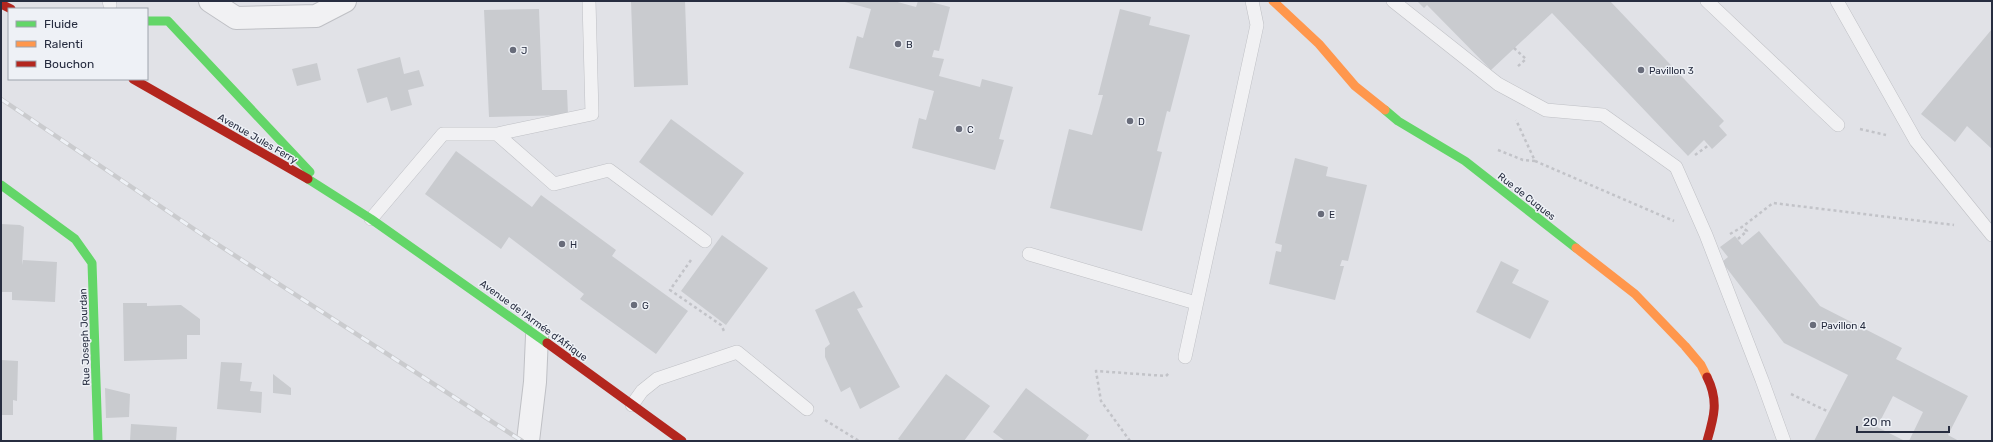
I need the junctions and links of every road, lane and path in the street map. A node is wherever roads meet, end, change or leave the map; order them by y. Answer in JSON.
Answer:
{"nodes":[{"id":1,"x":210,"y":1,"type":"edge"},
{"id":2,"x":345,"y":1,"type":"edge"},
{"id":3,"x":589,"y":1,"type":"edge"},
{"id":4,"x":1252,"y":1,"type":"edge"},
{"id":5,"x":1273,"y":1,"type":"edge"},
{"id":6,"x":1393,"y":1,"type":"edge"},
{"id":7,"x":1707,"y":1,"type":"edge"},
{"id":8,"x":1837,"y":1,"type":"edge"},
{"id":9,"x":148,"y":21,"type":"edge"},
{"id":10,"x":135,"y":80,"type":"edge"},
{"id":11,"x":1518,"y":95,"type":"junction"},
{"id":12,"x":1838,"y":125,"type":"joint"},
{"id":13,"x":497,"y":134,"type":"junction"},
{"id":14,"x":1916,"y":141,"type":"junction"},
{"id":15,"x":1496,"y":149,"type":"dead end"},
{"id":16,"x":1535,"y":161,"type":"junction"},
{"id":17,"x":1,"y":185,"type":"edge"},
{"id":18,"x":326,"y":189,"type":"junction"},
{"id":19,"x":371,"y":219,"type":"junction"},
{"id":20,"x":1742,"y":227,"type":"junction"},
{"id":21,"x":1989,"y":232,"type":"edge"},
{"id":22,"x":1706,"y":235,"type":"junction"},
{"id":23,"x":1738,"y":238,"type":"dead end"},
{"id":24,"x":705,"y":241,"type":"joint"},
{"id":25,"x":1029,"y":254,"type":"dead end"},
{"id":26,"x":1196,"y":303,"type":"junction"},
{"id":27,"x":537,"y":336,"type":"junction"},
{"id":28,"x":737,"y":352,"type":"junction"},
{"id":29,"x":1184,"y":357,"type":"dead end"},
{"id":30,"x":1166,"y":376,"type":"dead end"},
{"id":31,"x":1762,"y":380,"type":"junction"},
{"id":32,"x":632,"y":405,"type":"junction"},
{"id":33,"x":807,"y":409,"type":"joint"},
{"id":34,"x":1829,"y":412,"type":"dead end"},
{"id":35,"x":98,"y":441,"type":"edge"},
{"id":36,"x":528,"y":441,"type":"edge"},
{"id":37,"x":682,"y":441,"type":"edge"},
{"id":38,"x":859,"y":441,"type":"edge"},
{"id":39,"x":1130,"y":441,"type":"edge"},
{"id":40,"x":1706,"y":441,"type":"edge"},
{"id":41,"x":1784,"y":441,"type":"edge"}],
"edges":[{"from":1,"to":2,"type":"street"},
{"from":3,"to":13,"type":"lane"},
{"from":4,"to":26,"type":"lane"},
{"from":5,"to":40,"type":"street","name":"Rue de Cuques"},
{"from":6,"to":11,"type":"lane"},
{"from":7,"to":12,"type":"lane"},
{"from":8,"to":14,"type":"lane"},
{"from":9,"to":18,"type":"street"},
{"from":10,"to":18,"type":"street","name":"Avenue Jules Ferry"},
{"from":11,"to":16,"type":"path"},
{"from":11,"to":22,"type":"lane"},
{"from":12,"to":14,"type":"path"},
{"from":13,"to":19,"type":"lane"},
{"from":13,"to":24,"type":"lane"},
{"from":14,"to":21,"type":"lane"},
{"from":15,"to":16,"type":"path"},
{"from":16,"to":22,"type":"path"},
{"from":17,"to":35,"type":"street","name":"Rue Joseph Jourdan"},
{"from":18,"to":19,"type":"street","name":"Avenue Jules Ferry"},
{"from":19,"to":27,"type":"street","name":"Avenue de l'Armée d'Afrique"},
{"from":20,"to":21,"type":"path"},
{"from":20,"to":22,"type":"path"},
{"from":20,"to":23,"type":"path"},
{"from":22,"to":31,"type":"lane"},
{"from":24,"to":28,"type":"path"},
{"from":25,"to":26,"type":"lane"},
{"from":26,"to":29,"type":"lane"},
{"from":27,"to":32,"type":"street","name":"Avenue de l'Armée d'Afrique"},
{"from":27,"to":36,"type":"street"},
{"from":28,"to":32,"type":"lane"},
{"from":28,"to":33,"type":"lane"},
{"from":30,"to":39,"type":"path"},
{"from":31,"to":34,"type":"path"},
{"from":31,"to":41,"type":"lane"},
{"from":32,"to":37,"type":"street","name":"Avenue de l'Armée d'Afrique"},
{"from":33,"to":38,"type":"path"}]}
